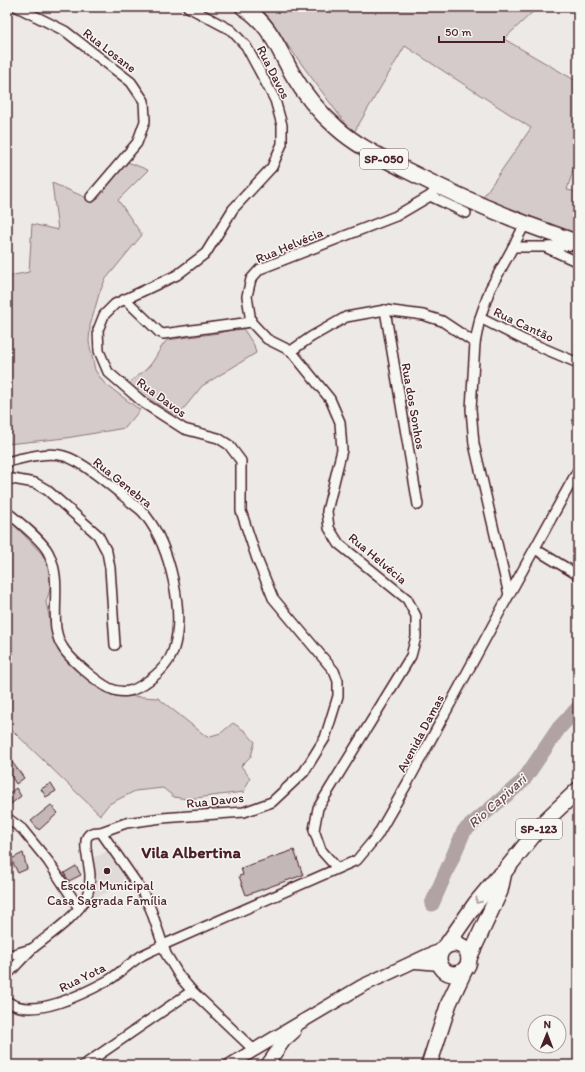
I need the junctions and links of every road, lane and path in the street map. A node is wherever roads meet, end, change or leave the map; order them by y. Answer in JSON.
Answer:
{"nodes":[{"id":1,"x":17,"y":7,"type":"edge"},
{"id":2,"x":188,"y":7,"type":"edge"},
{"id":3,"x":243,"y":7,"type":"edge"},
{"id":4,"x":434,"y":191,"type":"junction"},
{"id":5,"x":91,"y":196,"type":"dead end"},
{"id":6,"x":466,"y":213,"type":"dead end"},
{"id":7,"x":525,"y":224,"type":"junction"},
{"id":8,"x":578,"y":244,"type":"edge"},
{"id":9,"x":513,"y":247,"type":"junction"},
{"id":10,"x":546,"y":247,"type":"junction"},
{"id":11,"x":578,"y":262,"type":"edge"},
{"id":12,"x":125,"y":299,"type":"junction"},
{"id":13,"x":385,"y":310,"type":"junction"},
{"id":14,"x":480,"y":318,"type":"junction"},
{"id":15,"x":251,"y":322,"type":"junction"},
{"id":16,"x":476,"y":343,"type":"junction"},
{"id":17,"x":291,"y":351,"type":"junction"},
{"id":18,"x":578,"y":363,"type":"edge"},
{"id":19,"x":7,"y":462,"type":"edge"},
{"id":20,"x":578,"y":470,"type":"edge"},
{"id":21,"x":7,"y":478,"type":"edge"},
{"id":22,"x":418,"y":505,"type":"dead end"},
{"id":23,"x":7,"y":512,"type":"edge"},
{"id":24,"x":535,"y":548,"type":"junction"},
{"id":25,"x":578,"y":575,"type":"edge"},
{"id":26,"x":509,"y":595,"type":"junction"},
{"id":27,"x":115,"y":645,"type":"dead end"},
{"id":28,"x":578,"y":790,"type":"edge"},
{"id":29,"x":7,"y":818,"type":"edge"},
{"id":30,"x":101,"y":832,"type":"junction"},
{"id":31,"x":337,"y":868,"type":"junction"},
{"id":32,"x":504,"y":872,"type":"junction"},
{"id":33,"x":79,"y":908,"type":"junction"},
{"id":34,"x":163,"y":945,"type":"junction"},
{"id":35,"x":33,"y":949,"type":"junction"},
{"id":36,"x":443,"y":957,"type":"junction"},
{"id":37,"x":7,"y":958,"type":"edge"},
{"id":38,"x":467,"y":964,"type":"junction"},
{"id":39,"x":7,"y":975,"type":"edge"},
{"id":40,"x":192,"y":991,"type":"junction"},
{"id":41,"x":7,"y":1001,"type":"edge"},
{"id":42,"x":450,"y":1003,"type":"junction"},
{"id":43,"x":313,"y":1016,"type":"junction"},
{"id":44,"x":254,"y":1050,"type":"junction"},
{"id":45,"x":232,"y":1064,"type":"edge"},
{"id":46,"x":84,"y":1065,"type":"edge"},
{"id":47,"x":267,"y":1065,"type":"edge"},
{"id":48,"x":429,"y":1065,"type":"edge"}],
"edges":[{"from":1,"to":5,"type":"street","name":"Rua Losane"},
{"from":2,"to":12,"type":"street","name":"Rua Davos"},
{"from":3,"to":4,"type":"main road","number":"SP-050"},
{"from":4,"to":6,"type":"street"},
{"from":4,"to":7,"type":"main road","number":"SP-050"},
{"from":4,"to":15,"type":"street","name":"Rua Helvécia"},
{"from":7,"to":8,"type":"main road","number":"SP-050"},
{"from":7,"to":9,"type":"street"},
{"from":8,"to":10,"type":"street"},
{"from":9,"to":10,"type":"street"},
{"from":9,"to":14,"type":"street"},
{"from":10,"to":11,"type":"street"},
{"from":12,"to":15,"type":"street"},
{"from":12,"to":30,"type":"street","name":"Rua Davos"},
{"from":13,"to":16,"type":"street"},
{"from":13,"to":17,"type":"street"},
{"from":13,"to":22,"type":"street","name":"Rua dos Sonhos"},
{"from":14,"to":16,"type":"street"},
{"from":14,"to":18,"type":"street","name":"Rua Cantão"},
{"from":15,"to":17,"type":"street","name":"Rua Helvécia"},
{"from":16,"to":26,"type":"street"},
{"from":17,"to":31,"type":"street","name":"Rua Helvécia"},
{"from":19,"to":23,"type":"street","name":"Rua Genebra"},
{"from":20,"to":24,"type":"street","name":"Avenida Damas"},
{"from":21,"to":27,"type":"street"},
{"from":24,"to":25,"type":"street"},
{"from":24,"to":26,"type":"street","name":"Avenida Damas"},
{"from":26,"to":31,"type":"street","name":"Avenida Damas"},
{"from":28,"to":32,"type":"main road","number":"SP-123"},
{"from":29,"to":33,"type":"street"},
{"from":30,"to":33,"type":"street","name":"Rua Davos"},
{"from":30,"to":34,"type":"street"},
{"from":31,"to":34,"type":"street","name":"Avenida Damas"},
{"from":32,"to":36,"type":"main road","number":"SP-123","one_way":true},
{"from":32,"to":38,"type":"main road","number":"SP-123"},
{"from":33,"to":35,"type":"street"},
{"from":34,"to":40,"type":"street"},
{"from":34,"to":41,"type":"street","name":"Rua Yota"},
{"from":35,"to":37,"type":"street"},
{"from":35,"to":39,"type":"street"},
{"from":36,"to":38,"type":"main road"},
{"from":36,"to":38,"type":"main road"},
{"from":36,"to":42,"type":"main road"},
{"from":36,"to":43,"type":"street"},
{"from":38,"to":42,"type":"main road","number":"SP-123"},
{"from":40,"to":44,"type":"street"},
{"from":40,"to":46,"type":"street"},
{"from":42,"to":48,"type":"main road","number":"SP-123"},
{"from":43,"to":44,"type":"street"},
{"from":43,"to":47,"type":"street"},
{"from":44,"to":45,"type":"street"},
{"from":44,"to":47,"type":"street"}]}
